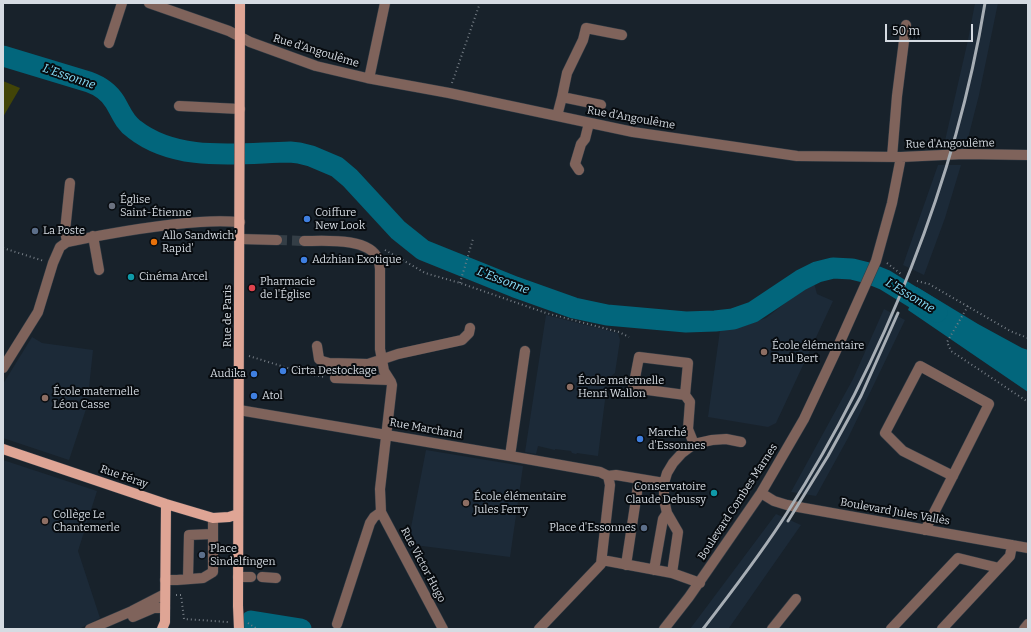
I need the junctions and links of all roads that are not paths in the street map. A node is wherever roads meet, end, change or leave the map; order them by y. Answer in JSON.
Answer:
{"nodes":[{"id":1,"x":122,"y":3,"type":"edge"},
{"id":2,"x":149,"y":3,"type":"edge"},
{"id":3,"x":240,"y":3,"type":"edge"},
{"id":4,"x":385,"y":3,"type":"edge"},
{"id":5,"x":906,"y":25,"type":"dead end"},
{"id":6,"x":622,"y":35,"type":"dead end"},
{"id":7,"x":240,"y":36,"type":"junction"},
{"id":8,"x":109,"y":43,"type":"dead end"},
{"id":9,"x":367,"y":78,"type":"junction"},
{"id":10,"x":562,"y":97,"type":"junction"},
{"id":11,"x":602,"y":105,"type":"dead end"},
{"id":12,"x":179,"y":106,"type":"dead end"},
{"id":13,"x":240,"y":109,"type":"junction"},
{"id":14,"x":557,"y":116,"type":"junction"},
{"id":15,"x":589,"y":123,"type":"junction"},
{"id":16,"x":1028,"y":155,"type":"edge"},
{"id":17,"x":897,"y":157,"type":"junction"},
{"id":18,"x":579,"y":170,"type":"dead end"},
{"id":19,"x":70,"y":183,"type":"dead end"},
{"id":20,"x":240,"y":222,"type":"junction"},
{"id":21,"x":93,"y":236,"type":"junction"},
{"id":22,"x":240,"y":239,"type":"junction"},
{"id":23,"x":277,"y":240,"type":"tunnel mouth"},
{"id":24,"x":304,"y":241,"type":"tunnel mouth"},
{"id":25,"x":67,"y":242,"type":"junction"},
{"id":26,"x":100,"y":270,"type":"dead end"},
{"id":27,"x":470,"y":328,"type":"dead end"},
{"id":28,"x":317,"y":346,"type":"dead end"},
{"id":29,"x":524,"y":351,"type":"dead end"},
{"id":30,"x":381,"y":361,"type":"junction"},
{"id":31,"x":3,"y":368,"type":"edge"},
{"id":32,"x":334,"y":378,"type":"road end"},
{"id":33,"x":389,"y":380,"type":"junction"},
{"id":34,"x":685,"y":395,"type":"junction"},
{"id":35,"x":239,"y":410,"type":"junction"},
{"id":36,"x":386,"y":434,"type":"junction"},
{"id":37,"x":741,"y":442,"type":"dead end"},
{"id":38,"x":694,"y":444,"type":"junction"},
{"id":39,"x":3,"y":448,"type":"edge"},
{"id":40,"x":510,"y":456,"type":"junction"},
{"id":41,"x":608,"y":476,"type":"junction"},
{"id":42,"x":953,"y":476,"type":"junction"},
{"id":43,"x":639,"y":478,"type":"junction"},
{"id":44,"x":664,"y":484,"type":"junction"},
{"id":45,"x":761,"y":493,"type":"junction"},
{"id":46,"x":166,"y":504,"type":"junction"},
{"id":47,"x":381,"y":512,"type":"junction"},
{"id":48,"x":667,"y":513,"type":"junction"},
{"id":49,"x":238,"y":514,"type":"junction"},
{"id":50,"x":212,"y":518,"type":"junction"},
{"id":51,"x":925,"y":530,"type":"junction"},
{"id":52,"x":212,"y":534,"type":"junction"},
{"id":53,"x":1012,"y":546,"type":"junction"},
{"id":54,"x":1028,"y":548,"type":"edge"},
{"id":55,"x":602,"y":560,"type":"junction"},
{"id":56,"x":626,"y":565,"type":"junction"},
{"id":57,"x":999,"y":568,"type":"junction"},
{"id":58,"x":654,"y":570,"type":"junction"},
{"id":59,"x":672,"y":573,"type":"junction"},
{"id":60,"x":238,"y":577,"type":"junction"},
{"id":61,"x":251,"y":577,"type":"dead end"},
{"id":62,"x":262,"y":577,"type":"dead end"},
{"id":63,"x":276,"y":578,"type":"dead end"},
{"id":64,"x":188,"y":579,"type":"junction"},
{"id":65,"x":165,"y":580,"type":"junction"},
{"id":66,"x":700,"y":582,"type":"junction"},
{"id":67,"x":165,"y":594,"type":"junction"},
{"id":68,"x":796,"y":599,"type":"dead end"},
{"id":69,"x":165,"y":608,"type":"junction"},
{"id":70,"x":337,"y":624,"type":"dead end"},
{"id":71,"x":1028,"y":624,"type":"edge"},
{"id":72,"x":239,"y":625,"type":"edge"},
{"id":73,"x":165,"y":627,"type":"edge"},
{"id":74,"x":90,"y":629,"type":"edge"},
{"id":75,"x":107,"y":629,"type":"edge"},
{"id":76,"x":443,"y":629,"type":"edge"},
{"id":77,"x":539,"y":629,"type":"edge"},
{"id":78,"x":664,"y":629,"type":"edge"},
{"id":79,"x":774,"y":629,"type":"edge"},
{"id":80,"x":891,"y":629,"type":"edge"},
{"id":81,"x":942,"y":629,"type":"edge"},
{"id":82,"x":1024,"y":629,"type":"edge"}],
"edges":[{"from":1,"to":8,"type":"street"},
{"from":2,"to":7,"type":"street","name":"Rue d'Angoulême"},
{"from":3,"to":7,"type":"main road","name":"Rue de Paris"},
{"from":4,"to":9,"type":"street"},
{"from":5,"to":17,"type":"street","name":"Boulevard Combes Marnes"},
{"from":6,"to":10,"type":"street"},
{"from":7,"to":9,"type":"street","name":"Rue d'Angoulême"},
{"from":7,"to":13,"type":"main road","name":"Rue de Paris"},
{"from":9,"to":14,"type":"street","name":"Rue d'Angoulême"},
{"from":10,"to":11,"type":"street"},
{"from":10,"to":14,"type":"street"},
{"from":12,"to":13,"type":"street"},
{"from":13,"to":20,"type":"main road","name":"Rue de Paris"},
{"from":14,"to":15,"type":"street","name":"Rue d'Angoulême"},
{"from":15,"to":17,"type":"street","name":"Rue d'Angoulême"},
{"from":15,"to":18,"type":"street"},
{"from":16,"to":17,"type":"street","name":"Rue d'Angoulême"},
{"from":17,"to":45,"type":"street","name":"Boulevard Combes Marnes"},
{"from":19,"to":25,"type":"street"},
{"from":20,"to":21,"type":"street"},
{"from":20,"to":22,"type":"main road","name":"Rue de Paris"},
{"from":21,"to":25,"type":"street"},
{"from":21,"to":26,"type":"street"},
{"from":22,"to":23,"type":"street"},
{"from":22,"to":35,"type":"main road","name":"Rue de Paris"},
{"from":24,"to":30,"type":"street"},
{"from":25,"to":31,"type":"street"},
{"from":27,"to":30,"type":"street"},
{"from":28,"to":30,"type":"street"},
{"from":29,"to":40,"type":"street"},
{"from":30,"to":33,"type":"street"},
{"from":32,"to":33,"type":"street"},
{"from":33,"to":36,"type":"street"},
{"from":34,"to":34,"type":"street"},
{"from":34,"to":38,"type":"street"},
{"from":35,"to":36,"type":"street","name":"Rue Marchand"},
{"from":35,"to":49,"type":"main road","name":"Rue de Paris"},
{"from":36,"to":40,"type":"street","name":"Rue Marchand"},
{"from":36,"to":47,"type":"street"},
{"from":37,"to":38,"type":"street"},
{"from":38,"to":44,"type":"street"},
{"from":39,"to":46,"type":"main road","name":"Rue Féray"},
{"from":40,"to":41,"type":"street","name":"Rue Marchand"},
{"from":41,"to":43,"type":"street"},
{"from":41,"to":55,"type":"street"},
{"from":42,"to":42,"type":"street"},
{"from":42,"to":51,"type":"street"},
{"from":43,"to":44,"type":"street"},
{"from":43,"to":56,"type":"street"},
{"from":44,"to":48,"type":"street"},
{"from":45,"to":51,"type":"street","name":"Boulevard Jules Vallès"},
{"from":45,"to":66,"type":"street","name":"Boulevard Combes Marnes"},
{"from":46,"to":50,"type":"main road","name":"Rue Féray"},
{"from":46,"to":65,"type":"main road"},
{"from":47,"to":70,"type":"street"},
{"from":47,"to":76,"type":"street","name":"Rue Victor Hugo"},
{"from":48,"to":58,"type":"street"},
{"from":48,"to":59,"type":"street"},
{"from":49,"to":50,"type":"main road","name":"Rue Féray"},
{"from":49,"to":60,"type":"main road","name":"Rue de Paris"},
{"from":50,"to":52,"type":"street"},
{"from":51,"to":53,"type":"street","name":"Boulevard Jules Vallès"},
{"from":52,"to":64,"type":"street"},
{"from":52,"to":64,"type":"street"},
{"from":53,"to":54,"type":"street","name":"Boulevard Jules Vallès"},
{"from":53,"to":57,"type":"street"},
{"from":55,"to":56,"type":"street"},
{"from":55,"to":77,"type":"street"},
{"from":56,"to":58,"type":"street"},
{"from":57,"to":80,"type":"street"},
{"from":57,"to":81,"type":"street"},
{"from":58,"to":59,"type":"street"},
{"from":59,"to":66,"type":"street"},
{"from":60,"to":61,"type":"street"},
{"from":60,"to":72,"type":"main road","name":"Rue de Paris","bridge":true},
{"from":62,"to":63,"type":"street"},
{"from":64,"to":65,"type":"street"},
{"from":65,"to":67,"type":"main road"},
{"from":66,"to":78,"type":"street","name":"Boulevard Combes Marnes"},
{"from":67,"to":69,"type":"main road"},
{"from":67,"to":74,"type":"street"},
{"from":68,"to":79,"type":"street"},
{"from":69,"to":73,"type":"main road"},
{"from":69,"to":75,"type":"street"},
{"from":71,"to":82,"type":"street"}]}
